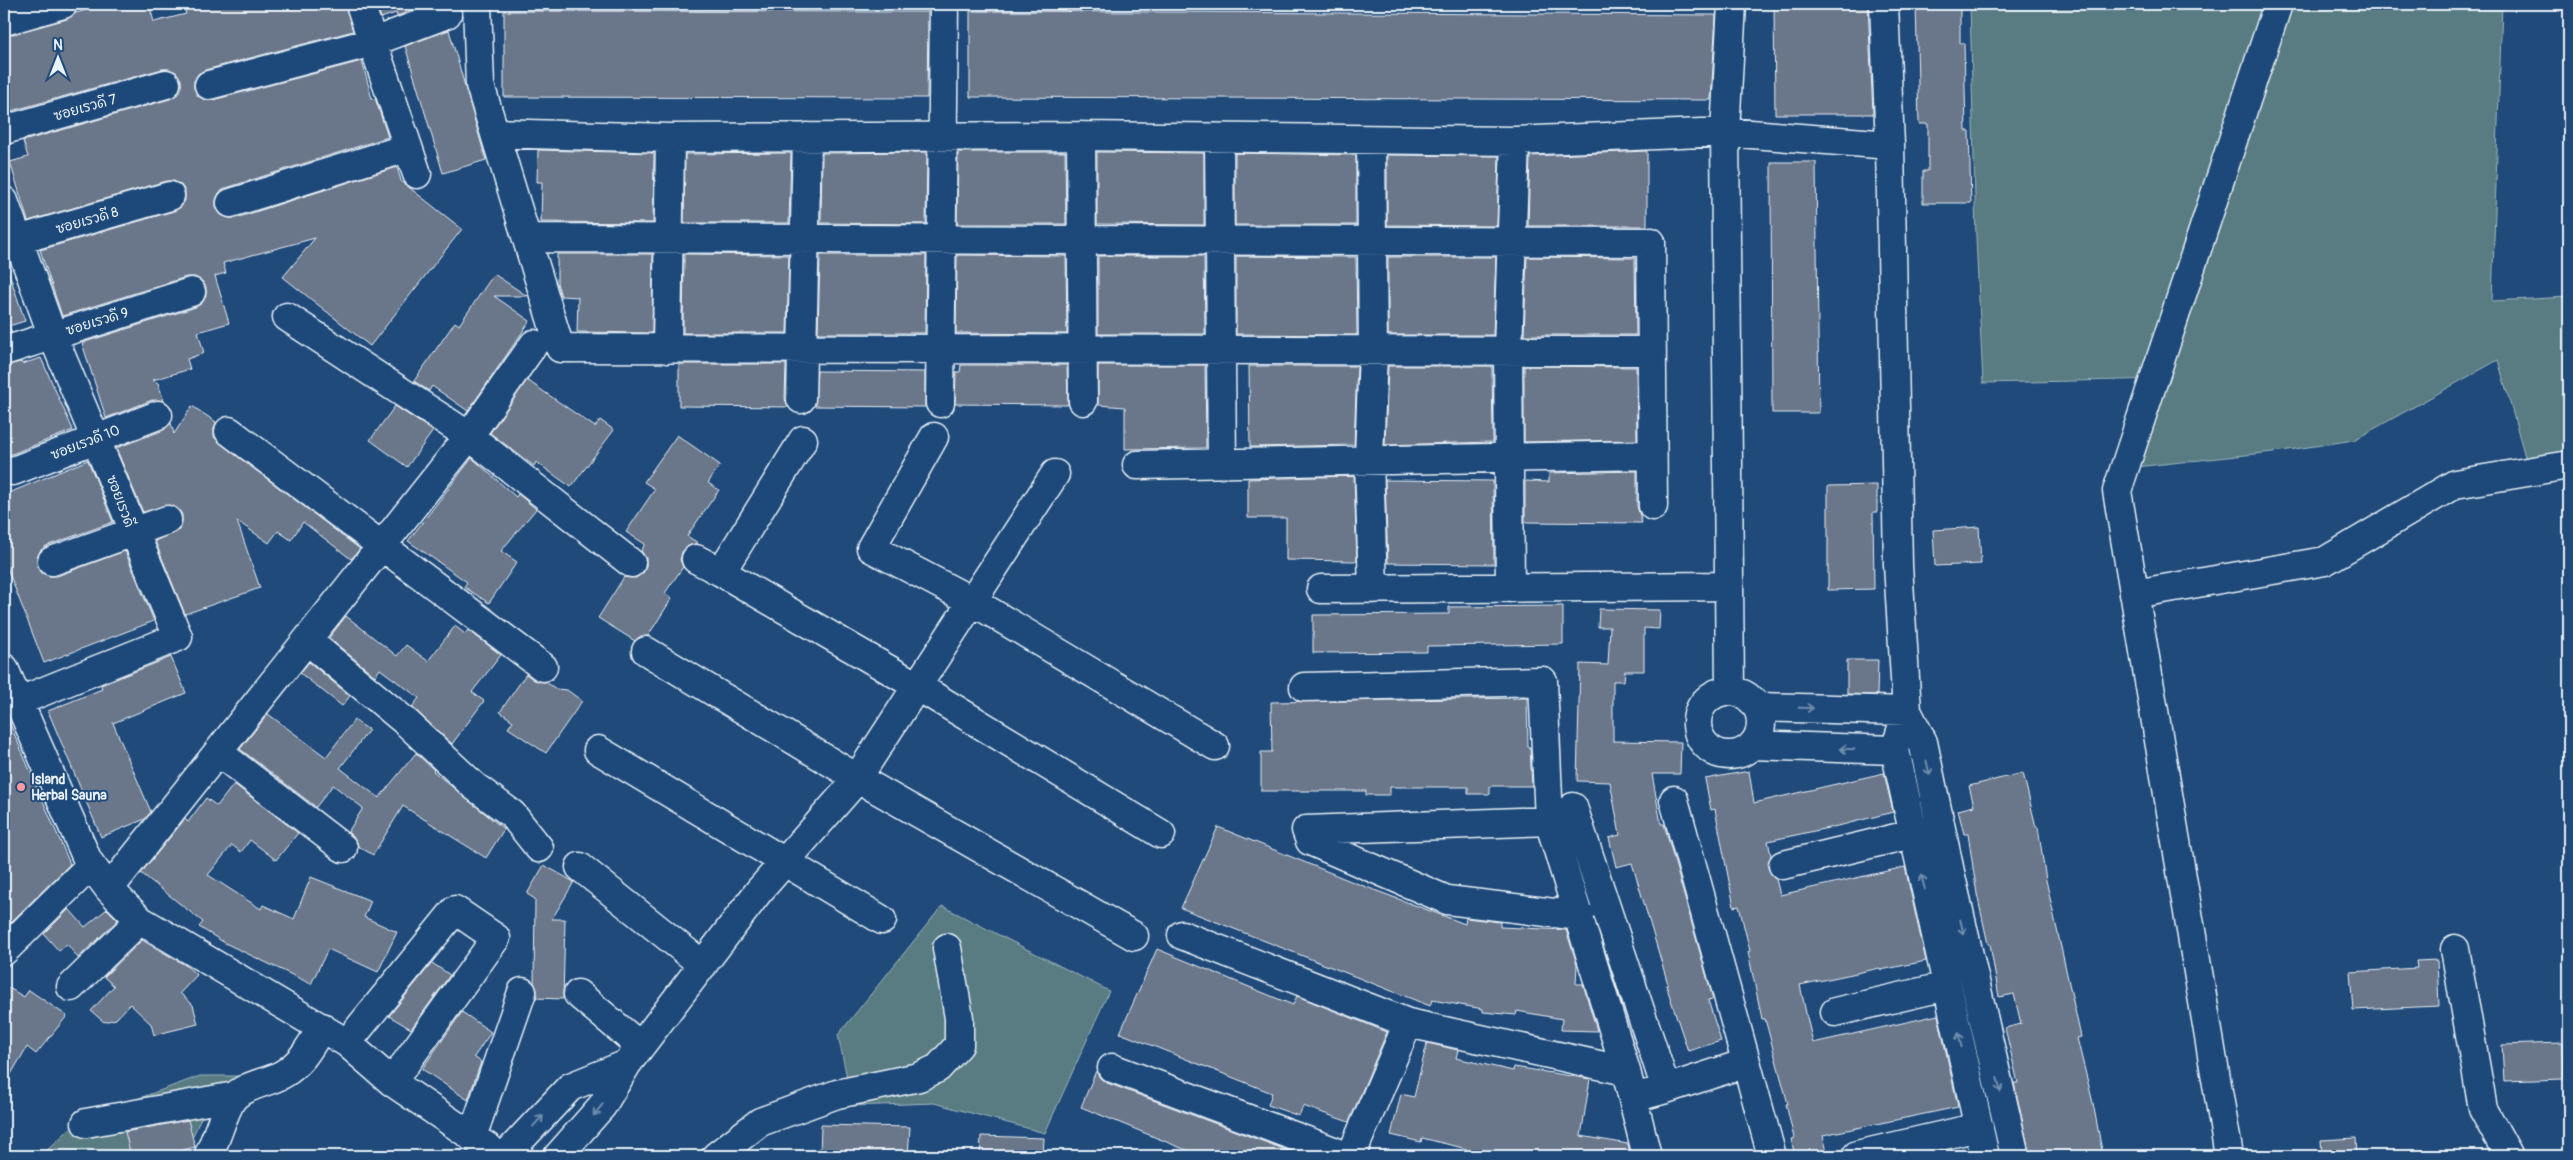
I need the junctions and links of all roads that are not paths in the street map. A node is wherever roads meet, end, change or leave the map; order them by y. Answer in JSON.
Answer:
{"nodes":[{"id":1,"x":62,"y":4,"type":"edge"},
{"id":2,"x":360,"y":4,"type":"edge"},
{"id":3,"x":477,"y":4,"type":"edge"},
{"id":4,"x":944,"y":4,"type":"edge"},
{"id":5,"x":1732,"y":4,"type":"edge"},
{"id":6,"x":1884,"y":4,"type":"edge"},
{"id":7,"x":2278,"y":4,"type":"edge"},
{"id":8,"x":448,"y":14,"type":"dead end"},
{"id":9,"x":4,"y":21,"type":"edge"},
{"id":10,"x":373,"y":42,"type":"junction"},
{"id":11,"x":166,"y":84,"type":"dead end"},
{"id":12,"x":209,"y":86,"type":"dead end"},
{"id":13,"x":4,"y":130,"type":"edge"},
{"id":14,"x":1725,"y":132,"type":"junction"},
{"id":15,"x":496,"y":133,"type":"junction"},
{"id":16,"x":1081,"y":136,"type":"junction"},
{"id":17,"x":944,"y":137,"type":"junction"},
{"id":18,"x":670,"y":138,"type":"junction"},
{"id":19,"x":807,"y":138,"type":"junction"},
{"id":20,"x":1218,"y":138,"type":"junction"},
{"id":21,"x":1371,"y":140,"type":"junction"},
{"id":22,"x":1515,"y":141,"type":"junction"},
{"id":23,"x":1890,"y":146,"type":"junction"},
{"id":24,"x":407,"y":148,"type":"junction"},
{"id":25,"x":417,"y":174,"type":"dead end"},
{"id":26,"x":170,"y":196,"type":"dead end"},
{"id":27,"x":4,"y":201,"type":"edge"},
{"id":28,"x":230,"y":203,"type":"dead end"},
{"id":29,"x":527,"y":238,"type":"junction"},
{"id":30,"x":669,"y":239,"type":"junction"},
{"id":31,"x":804,"y":239,"type":"junction"},
{"id":32,"x":942,"y":240,"type":"junction"},
{"id":33,"x":1082,"y":240,"type":"junction"},
{"id":34,"x":1220,"y":240,"type":"junction"},
{"id":35,"x":1513,"y":240,"type":"junction"},
{"id":36,"x":1372,"y":241,"type":"junction"},
{"id":37,"x":11,"y":242,"type":"edge"},
{"id":38,"x":191,"y":292,"type":"dead end"},
{"id":39,"x":287,"y":317,"type":"dead end"},
{"id":40,"x":52,"y":334,"type":"junction"},
{"id":41,"x":534,"y":344,"type":"dead end"},
{"id":42,"x":668,"y":349,"type":"junction"},
{"id":43,"x":802,"y":349,"type":"junction"},
{"id":44,"x":941,"y":350,"type":"junction"},
{"id":45,"x":1083,"y":350,"type":"junction"},
{"id":46,"x":1221,"y":350,"type":"junction"},
{"id":47,"x":1372,"y":350,"type":"junction"},
{"id":48,"x":4,"y":351,"type":"edge"},
{"id":49,"x":1508,"y":351,"type":"junction"},
{"id":50,"x":1651,"y":351,"type":"junction"},
{"id":51,"x":801,"y":399,"type":"dead end"},
{"id":52,"x":1083,"y":401,"type":"dead end"},
{"id":53,"x":940,"y":402,"type":"dead end"},
{"id":54,"x":158,"y":415,"type":"dead end"},
{"id":55,"x":229,"y":431,"type":"dead end"},
{"id":56,"x":96,"y":436,"type":"junction"},
{"id":57,"x":468,"y":436,"type":"junction"},
{"id":58,"x":934,"y":437,"type":"dead end"},
{"id":59,"x":803,"y":440,"type":"dead end"},
{"id":60,"x":1652,"y":455,"type":"junction"},
{"id":61,"x":1509,"y":458,"type":"junction"},
{"id":62,"x":1369,"y":460,"type":"junction"},
{"id":63,"x":1222,"y":464,"type":"junction"},
{"id":64,"x":1137,"y":465,"type":"dead end"},
{"id":65,"x":2569,"y":466,"type":"edge"},
{"id":66,"x":13,"y":470,"type":"dead end"},
{"id":67,"x":1055,"y":474,"type":"dead end"},
{"id":68,"x":1653,"y":506,"type":"dead end"},
{"id":69,"x":166,"y":520,"type":"dead end"},
{"id":70,"x":133,"y":531,"type":"junction"},
{"id":71,"x":383,"y":544,"type":"junction"},
{"id":72,"x":696,"y":559,"type":"dead end"},
{"id":73,"x":52,"y":561,"type":"dead end"},
{"id":74,"x":632,"y":563,"type":"dead end"},
{"id":75,"x":721,"y":572,"type":"junction"},
{"id":76,"x":1729,"y":586,"type":"junction"},
{"id":77,"x":1372,"y":588,"type":"junction"},
{"id":78,"x":1510,"y":588,"type":"junction"},
{"id":79,"x":1321,"y":589,"type":"dead end"},
{"id":80,"x":2134,"y":594,"type":"junction"},
{"id":81,"x":972,"y":601,"type":"junction"},
{"id":82,"x":307,"y":640,"type":"junction"},
{"id":83,"x":646,"y":651,"type":"dead end"},
{"id":84,"x":543,"y":667,"type":"dead end"},
{"id":85,"x":4,"y":668,"type":"edge"},
{"id":86,"x":917,"y":686,"type":"junction"},
{"id":87,"x":1304,"y":687,"type":"dead end"},
{"id":88,"x":1730,"y":690,"type":"junction"},
{"id":89,"x":17,"y":702,"type":"junction"},
{"id":90,"x":1758,"y":707,"type":"junction"},
{"id":91,"x":1907,"y":711,"type":"junction"},
{"id":92,"x":1752,"y":745,"type":"junction"},
{"id":93,"x":1215,"y":746,"type":"dead end"},
{"id":94,"x":598,"y":750,"type":"dead end"},
{"id":95,"x":1895,"y":750,"type":"junction"},
{"id":96,"x":218,"y":752,"type":"junction"},
{"id":97,"x":857,"y":778,"type":"junction"},
{"id":98,"x":1674,"y":800,"type":"dead end"},
{"id":99,"x":1573,"y":807,"type":"dead end"},
{"id":100,"x":1549,"y":821,"type":"junction"},
{"id":101,"x":1940,"y":827,"type":"junction"},
{"id":102,"x":1161,"y":834,"type":"dead end"},
{"id":103,"x":1912,"y":834,"type":"junction"},
{"id":104,"x":343,"y":848,"type":"dead end"},
{"id":105,"x":540,"y":848,"type":"dead end"},
{"id":106,"x":785,"y":862,"type":"junction"},
{"id":107,"x":91,"y":865,"type":"junction"},
{"id":108,"x":1783,"y":865,"type":"dead end"},
{"id":109,"x":580,"y":868,"type":"dead end"},
{"id":110,"x":109,"y":889,"type":"junction"},
{"id":111,"x":1580,"y":916,"type":"junction"},
{"id":112,"x":140,"y":920,"type":"junction"},
{"id":113,"x":882,"y":920,"type":"dead end"},
{"id":114,"x":1182,"y":935,"type":"dead end"},
{"id":115,"x":1134,"y":936,"type":"dead end"},
{"id":116,"x":947,"y":948,"type":"dead end"},
{"id":117,"x":2455,"y":949,"type":"dead end"},
{"id":118,"x":4,"y":951,"type":"edge"},
{"id":119,"x":703,"y":965,"type":"junction"},
{"id":120,"x":1948,"y":986,"type":"junction"},
{"id":121,"x":71,"y":987,"type":"dead end"},
{"id":122,"x":522,"y":992,"type":"dead end"},
{"id":123,"x":578,"y":994,"type":"dead end"},
{"id":124,"x":1835,"y":1012,"type":"dead end"},
{"id":125,"x":1408,"y":1023,"type":"junction"},
{"id":126,"x":322,"y":1027,"type":"junction"},
{"id":127,"x":347,"y":1043,"type":"junction"},
{"id":128,"x":633,"y":1055,"type":"junction"},
{"id":129,"x":1746,"y":1063,"type":"junction"},
{"id":130,"x":1112,"y":1068,"type":"dead end"},
{"id":131,"x":1626,"y":1071,"type":"junction"},
{"id":132,"x":392,"y":1082,"type":"junction"},
{"id":133,"x":1666,"y":1089,"type":"junction"},
{"id":134,"x":235,"y":1096,"type":"junction"},
{"id":135,"x":1633,"y":1098,"type":"junction"},
{"id":136,"x":86,"y":1124,"type":"dead end"},
{"id":137,"x":1979,"y":1127,"type":"junction"},
{"id":138,"x":472,"y":1137,"type":"junction"},
{"id":139,"x":1857,"y":1155,"type":"dead end"},
{"id":140,"x":208,"y":1156,"type":"edge"},
{"id":141,"x":496,"y":1156,"type":"edge"},
{"id":142,"x":505,"y":1156,"type":"edge"},
{"id":143,"x":558,"y":1156,"type":"edge"},
{"id":144,"x":716,"y":1156,"type":"edge"},
{"id":145,"x":1347,"y":1156,"type":"edge"},
{"id":146,"x":1351,"y":1156,"type":"edge"},
{"id":147,"x":1647,"y":1156,"type":"edge"},
{"id":148,"x":1772,"y":1156,"type":"edge"},
{"id":149,"x":1985,"y":1156,"type":"edge"},
{"id":150,"x":2016,"y":1156,"type":"edge"},
{"id":151,"x":2229,"y":1156,"type":"edge"},
{"id":152,"x":2509,"y":1156,"type":"edge"}],
"edges":[{"from":1,"to":9,"type":"street"},
{"from":2,"to":10,"type":"street"},
{"from":3,"to":15,"type":"street"},
{"from":4,"to":17,"type":"street"},
{"from":5,"to":14,"type":"street"},
{"from":6,"to":23,"type":"street"},
{"from":7,"to":80,"type":"street"},
{"from":8,"to":10,"type":"street"},
{"from":10,"to":12,"type":"street"},
{"from":10,"to":24,"type":"street"},
{"from":11,"to":13,"type":"street","name":"ซอยเรวดี 7"},
{"from":14,"to":22,"type":"street"},
{"from":14,"to":23,"type":"street"},
{"from":14,"to":76,"type":"street"},
{"from":15,"to":18,"type":"street"},
{"from":15,"to":29,"type":"street"},
{"from":16,"to":17,"type":"street"},
{"from":16,"to":20,"type":"street"},
{"from":16,"to":33,"type":"street"},
{"from":17,"to":19,"type":"street"},
{"from":17,"to":32,"type":"street"},
{"from":18,"to":19,"type":"street"},
{"from":18,"to":30,"type":"street"},
{"from":19,"to":31,"type":"street"},
{"from":20,"to":21,"type":"street"},
{"from":20,"to":34,"type":"street"},
{"from":21,"to":22,"type":"street"},
{"from":21,"to":36,"type":"street"},
{"from":22,"to":35,"type":"street"},
{"from":23,"to":91,"type":"street"},
{"from":24,"to":25,"type":"street"},
{"from":24,"to":28,"type":"street"},
{"from":26,"to":37,"type":"street","name":"ซอยเรวดี 8"},
{"from":27,"to":37,"type":"street","name":"ซอยเรวดี"},
{"from":29,"to":30,"type":"street"},
{"from":29,"to":42,"type":"street"},
{"from":30,"to":31,"type":"street"},
{"from":30,"to":42,"type":"street"},
{"from":31,"to":32,"type":"street"},
{"from":31,"to":43,"type":"street"},
{"from":32,"to":33,"type":"street"},
{"from":32,"to":44,"type":"street"},
{"from":33,"to":34,"type":"street"},
{"from":33,"to":45,"type":"street"},
{"from":34,"to":36,"type":"street"},
{"from":34,"to":46,"type":"street"},
{"from":35,"to":36,"type":"street"},
{"from":35,"to":49,"type":"street"},
{"from":35,"to":50,"type":"street"},
{"from":36,"to":47,"type":"street"},
{"from":37,"to":40,"type":"street","name":"ซอยเรวดี"},
{"from":38,"to":40,"type":"street","name":"ซอยเรวดี 9"},
{"from":39,"to":57,"type":"street"},
{"from":40,"to":48,"type":"street","name":"ซอยเรวดี 9"},
{"from":40,"to":56,"type":"street","name":"ซอยเรวดี"},
{"from":41,"to":57,"type":"street"},
{"from":42,"to":43,"type":"street"},
{"from":43,"to":44,"type":"street"},
{"from":43,"to":51,"type":"street"},
{"from":44,"to":45,"type":"street"},
{"from":44,"to":53,"type":"street"},
{"from":45,"to":46,"type":"street"},
{"from":45,"to":52,"type":"street"},
{"from":46,"to":47,"type":"street"},
{"from":46,"to":63,"type":"street"},
{"from":47,"to":49,"type":"street"},
{"from":47,"to":62,"type":"street"},
{"from":49,"to":50,"type":"street"},
{"from":49,"to":61,"type":"street"},
{"from":50,"to":60,"type":"street"},
{"from":54,"to":56,"type":"street","name":"ซอยเรวดี 10"},
{"from":55,"to":71,"type":"street"},
{"from":56,"to":66,"type":"street","name":"ซอยเรวดี 10"},
{"from":56,"to":70,"type":"street","name":"ซอยเรวดี"},
{"from":57,"to":71,"type":"street"},
{"from":57,"to":74,"type":"street"},
{"from":58,"to":81,"type":"street"},
{"from":59,"to":75,"type":"street"},
{"from":60,"to":61,"type":"street"},
{"from":60,"to":68,"type":"street"},
{"from":61,"to":62,"type":"street"},
{"from":61,"to":78,"type":"street"},
{"from":62,"to":63,"type":"street"},
{"from":62,"to":77,"type":"street"},
{"from":63,"to":64,"type":"street"},
{"from":65,"to":80,"type":"street"},
{"from":67,"to":81,"type":"street"},
{"from":69,"to":70,"type":"street"},
{"from":70,"to":73,"type":"street"},
{"from":70,"to":89,"type":"street","name":"ซอยเรวดี"},
{"from":71,"to":82,"type":"street"},
{"from":71,"to":84,"type":"street"},
{"from":72,"to":75,"type":"street"},
{"from":75,"to":86,"type":"street"},
{"from":76,"to":78,"type":"street"},
{"from":76,"to":88,"type":"street"},
{"from":77,"to":78,"type":"street"},
{"from":77,"to":79,"type":"street"},
{"from":80,"to":151,"type":"street"},
{"from":81,"to":86,"type":"street"},
{"from":81,"to":93,"type":"street"},
{"from":82,"to":96,"type":"street"},
{"from":82,"to":105,"type":"street"},
{"from":83,"to":97,"type":"street"},
{"from":85,"to":89,"type":"street"},
{"from":86,"to":97,"type":"street"},
{"from":86,"to":102,"type":"street"},
{"from":87,"to":100,"type":"street"},
{"from":88,"to":90,"type":"street"},
{"from":88,"to":92,"type":"street"},
{"from":89,"to":107,"type":"street"},
{"from":90,"to":91,"type":"street","one_way":true},
{"from":90,"to":92,"type":"street"},
{"from":91,"to":95,"type":"street"},
{"from":91,"to":101,"type":"street","one_way":true},
{"from":95,"to":92,"type":"street","one_way":true},
{"from":94,"to":106,"type":"street"},
{"from":95,"to":103,"type":"street"},
{"from":96,"to":104,"type":"street"},
{"from":96,"to":110,"type":"street"},
{"from":97,"to":106,"type":"street"},
{"from":97,"to":115,"type":"street"},
{"from":98,"to":129,"type":"street"},
{"from":99,"to":133,"type":"street"},
{"from":100,"to":111,"type":"street"},
{"from":100,"to":111,"type":"street"},
{"from":101,"to":103,"type":"street"},
{"from":101,"to":150,"type":"street","one_way":true},
{"from":103,"to":108,"type":"street"},
{"from":120,"to":103,"type":"street","one_way":true},
{"from":106,"to":113,"type":"street"},
{"from":106,"to":119,"type":"street"},
{"from":107,"to":110,"type":"street"},
{"from":107,"to":118,"type":"street"},
{"from":109,"to":119,"type":"street"},
{"from":110,"to":112,"type":"street"},
{"from":111,"to":131,"type":"street"},
{"from":112,"to":121,"type":"street"},
{"from":112,"to":126,"type":"street"},
{"from":114,"to":125,"type":"street"},
{"from":116,"to":144,"type":"street"},
{"from":117,"to":152,"type":"street"},
{"from":119,"to":128,"type":"street"},
{"from":120,"to":124,"type":"street"},
{"from":137,"to":120,"type":"street","one_way":true},
{"from":122,"to":138,"type":"street"},
{"from":123,"to":128,"type":"street"},
{"from":125,"to":131,"type":"street"},
{"from":125,"to":146,"type":"street"},
{"from":126,"to":127,"type":"street"},
{"from":126,"to":134,"type":"street"},
{"from":127,"to":132,"type":"street"},
{"from":127,"to":132,"type":"street"},
{"from":142,"to":128,"type":"street","one_way":true},
{"from":128,"to":143,"type":"street","one_way":true},
{"from":129,"to":133,"type":"street"},
{"from":129,"to":148,"type":"street"},
{"from":130,"to":145,"type":"street"},
{"from":131,"to":135,"type":"street"},
{"from":132,"to":138,"type":"street"},
{"from":133,"to":135,"type":"street"},
{"from":134,"to":136,"type":"street"},
{"from":134,"to":140,"type":"street"},
{"from":135,"to":147,"type":"street"},
{"from":137,"to":139,"type":"street"},
{"from":137,"to":149,"type":"street"},
{"from":138,"to":141,"type":"street"}]}
